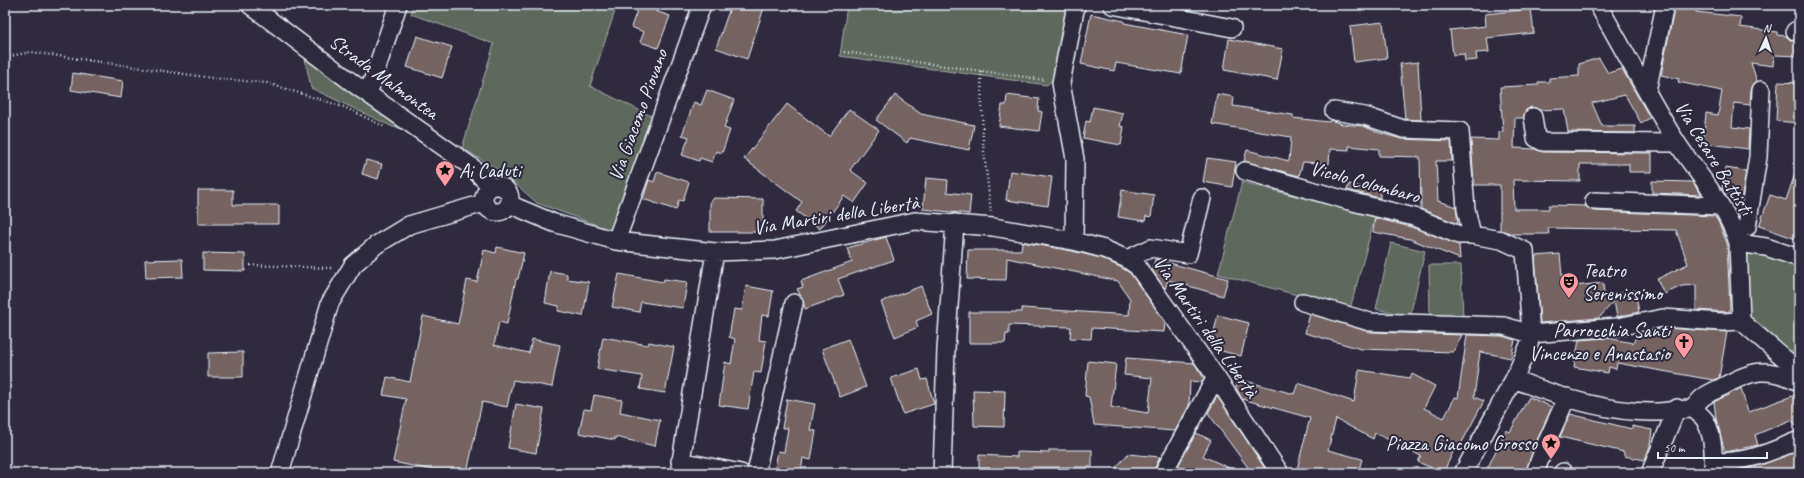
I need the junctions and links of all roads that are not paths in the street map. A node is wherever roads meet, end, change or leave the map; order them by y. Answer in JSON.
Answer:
{"nodes":[{"id":1,"x":250,"y":5,"type":"edge"},
{"id":2,"x":398,"y":5,"type":"edge"},
{"id":3,"x":702,"y":5,"type":"edge"},
{"id":4,"x":1076,"y":5,"type":"edge"},
{"id":5,"x":1112,"y":5,"type":"edge"},
{"id":6,"x":1598,"y":5,"type":"edge"},
{"id":7,"x":1665,"y":5,"type":"edge"},
{"id":8,"x":1232,"y":28,"type":"dead end"},
{"id":9,"x":1761,"y":90,"type":"dead end"},
{"id":10,"x":1647,"y":91,"type":"junction"},
{"id":11,"x":368,"y":94,"type":"junction"},
{"id":12,"x":1334,"y":111,"type":"dead end"},
{"id":13,"x":1533,"y":118,"type":"dead end"},
{"id":14,"x":1677,"y":143,"type":"junction"},
{"id":15,"x":1245,"y":171,"type":"dead end"},
{"id":16,"x":490,"y":187,"type":"junction"},
{"id":17,"x":1202,"y":198,"type":"dead end"},
{"id":18,"x":1594,"y":201,"type":"dead end"},
{"id":19,"x":484,"y":202,"type":"junction"},
{"id":20,"x":509,"y":204,"type":"junction"},
{"id":21,"x":1720,"y":206,"type":"junction"},
{"id":22,"x":955,"y":223,"type":"junction"},
{"id":23,"x":1472,"y":235,"type":"junction"},
{"id":24,"x":1736,"y":237,"type":"junction"},
{"id":25,"x":616,"y":241,"type":"junction"},
{"id":26,"x":1074,"y":241,"type":"junction"},
{"id":27,"x":715,"y":252,"type":"junction"},
{"id":28,"x":1128,"y":258,"type":"junction"},
{"id":29,"x":1799,"y":258,"type":"edge"},
{"id":30,"x":1303,"y":302,"type":"dead end"},
{"id":31,"x":794,"y":303,"type":"dead end"},
{"id":32,"x":1741,"y":321,"type":"junction"},
{"id":33,"x":1531,"y":334,"type":"junction"},
{"id":34,"x":1798,"y":369,"type":"edge"},
{"id":35,"x":1216,"y":377,"type":"junction"},
{"id":36,"x":1514,"y":379,"type":"junction"},
{"id":37,"x":1567,"y":397,"type":"junction"},
{"id":38,"x":1685,"y":409,"type":"junction"},
{"id":39,"x":1799,"y":440,"type":"edge"},
{"id":40,"x":1713,"y":467,"type":"edge"},
{"id":41,"x":677,"y":469,"type":"edge"},
{"id":42,"x":280,"y":473,"type":"edge"},
{"id":43,"x":741,"y":473,"type":"edge"},
{"id":44,"x":756,"y":473,"type":"edge"},
{"id":45,"x":942,"y":473,"type":"edge"},
{"id":46,"x":1163,"y":473,"type":"edge"},
{"id":47,"x":1280,"y":473,"type":"edge"},
{"id":48,"x":1463,"y":473,"type":"edge"},
{"id":49,"x":1535,"y":473,"type":"edge"},
{"id":50,"x":1650,"y":473,"type":"edge"}],
"edges":[{"from":1,"to":11,"type":"street","name":"Strada Malmontea"},
{"from":2,"to":11,"type":"street"},
{"from":3,"to":25,"type":"street","name":"Via Giacomo Piovano"},
{"from":4,"to":26,"type":"street"},
{"from":5,"to":8,"type":"street"},
{"from":6,"to":10,"type":"street","name":"Via Cesare Battisti"},
{"from":7,"to":10,"type":"street"},
{"from":9,"to":24,"type":"street"},
{"from":10,"to":14,"type":"street","name":"Via Cesare Battisti"},
{"from":11,"to":16,"type":"street","name":"Strada Malmontea"},
{"from":12,"to":23,"type":"street"},
{"from":13,"to":14,"type":"street"},
{"from":14,"to":21,"type":"street","name":"Via Cesare Battisti"},
{"from":15,"to":23,"type":"street","name":"Vicolo Colombaro"},
{"from":16,"to":19,"type":"street"},
{"from":16,"to":20,"type":"street"},
{"from":17,"to":28,"type":"street"},
{"from":18,"to":21,"type":"street"},
{"from":19,"to":20,"type":"street"},
{"from":19,"to":42,"type":"street"},
{"from":20,"to":25,"type":"street","name":"Via Martiri della Libertà"},
{"from":21,"to":24,"type":"street","name":"Via Cesare Battisti"},
{"from":22,"to":26,"type":"street","name":"Via Martiri della Libertà"},
{"from":22,"to":27,"type":"street","name":"Via Martiri della Libertà"},
{"from":22,"to":45,"type":"street"},
{"from":23,"to":33,"type":"street","name":"Vicolo Colombaro"},
{"from":24,"to":29,"type":"street"},
{"from":24,"to":32,"type":"street","name":"Via Cesare Battisti"},
{"from":25,"to":27,"type":"street","name":"Via Martiri della Libertà"},
{"from":26,"to":28,"type":"street","name":"Via Martiri della Libertà"},
{"from":27,"to":41,"type":"street"},
{"from":28,"to":35,"type":"street","name":"Via Martiri della Libertà"},
{"from":30,"to":33,"type":"street"},
{"from":31,"to":44,"type":"street"},
{"from":32,"to":33,"type":"street"},
{"from":32,"to":34,"type":"street"},
{"from":33,"to":36,"type":"street"},
{"from":34,"to":38,"type":"street"},
{"from":35,"to":46,"type":"street"},
{"from":35,"to":47,"type":"street","name":"Via Martiri della Libertà"},
{"from":36,"to":37,"type":"street"},
{"from":36,"to":48,"type":"street"},
{"from":37,"to":38,"type":"street"},
{"from":37,"to":49,"type":"street"},
{"from":38,"to":40,"type":"street"},
{"from":38,"to":50,"type":"street"},
{"from":39,"to":40,"type":"street"},
{"from":41,"to":43,"type":"street"}]}
